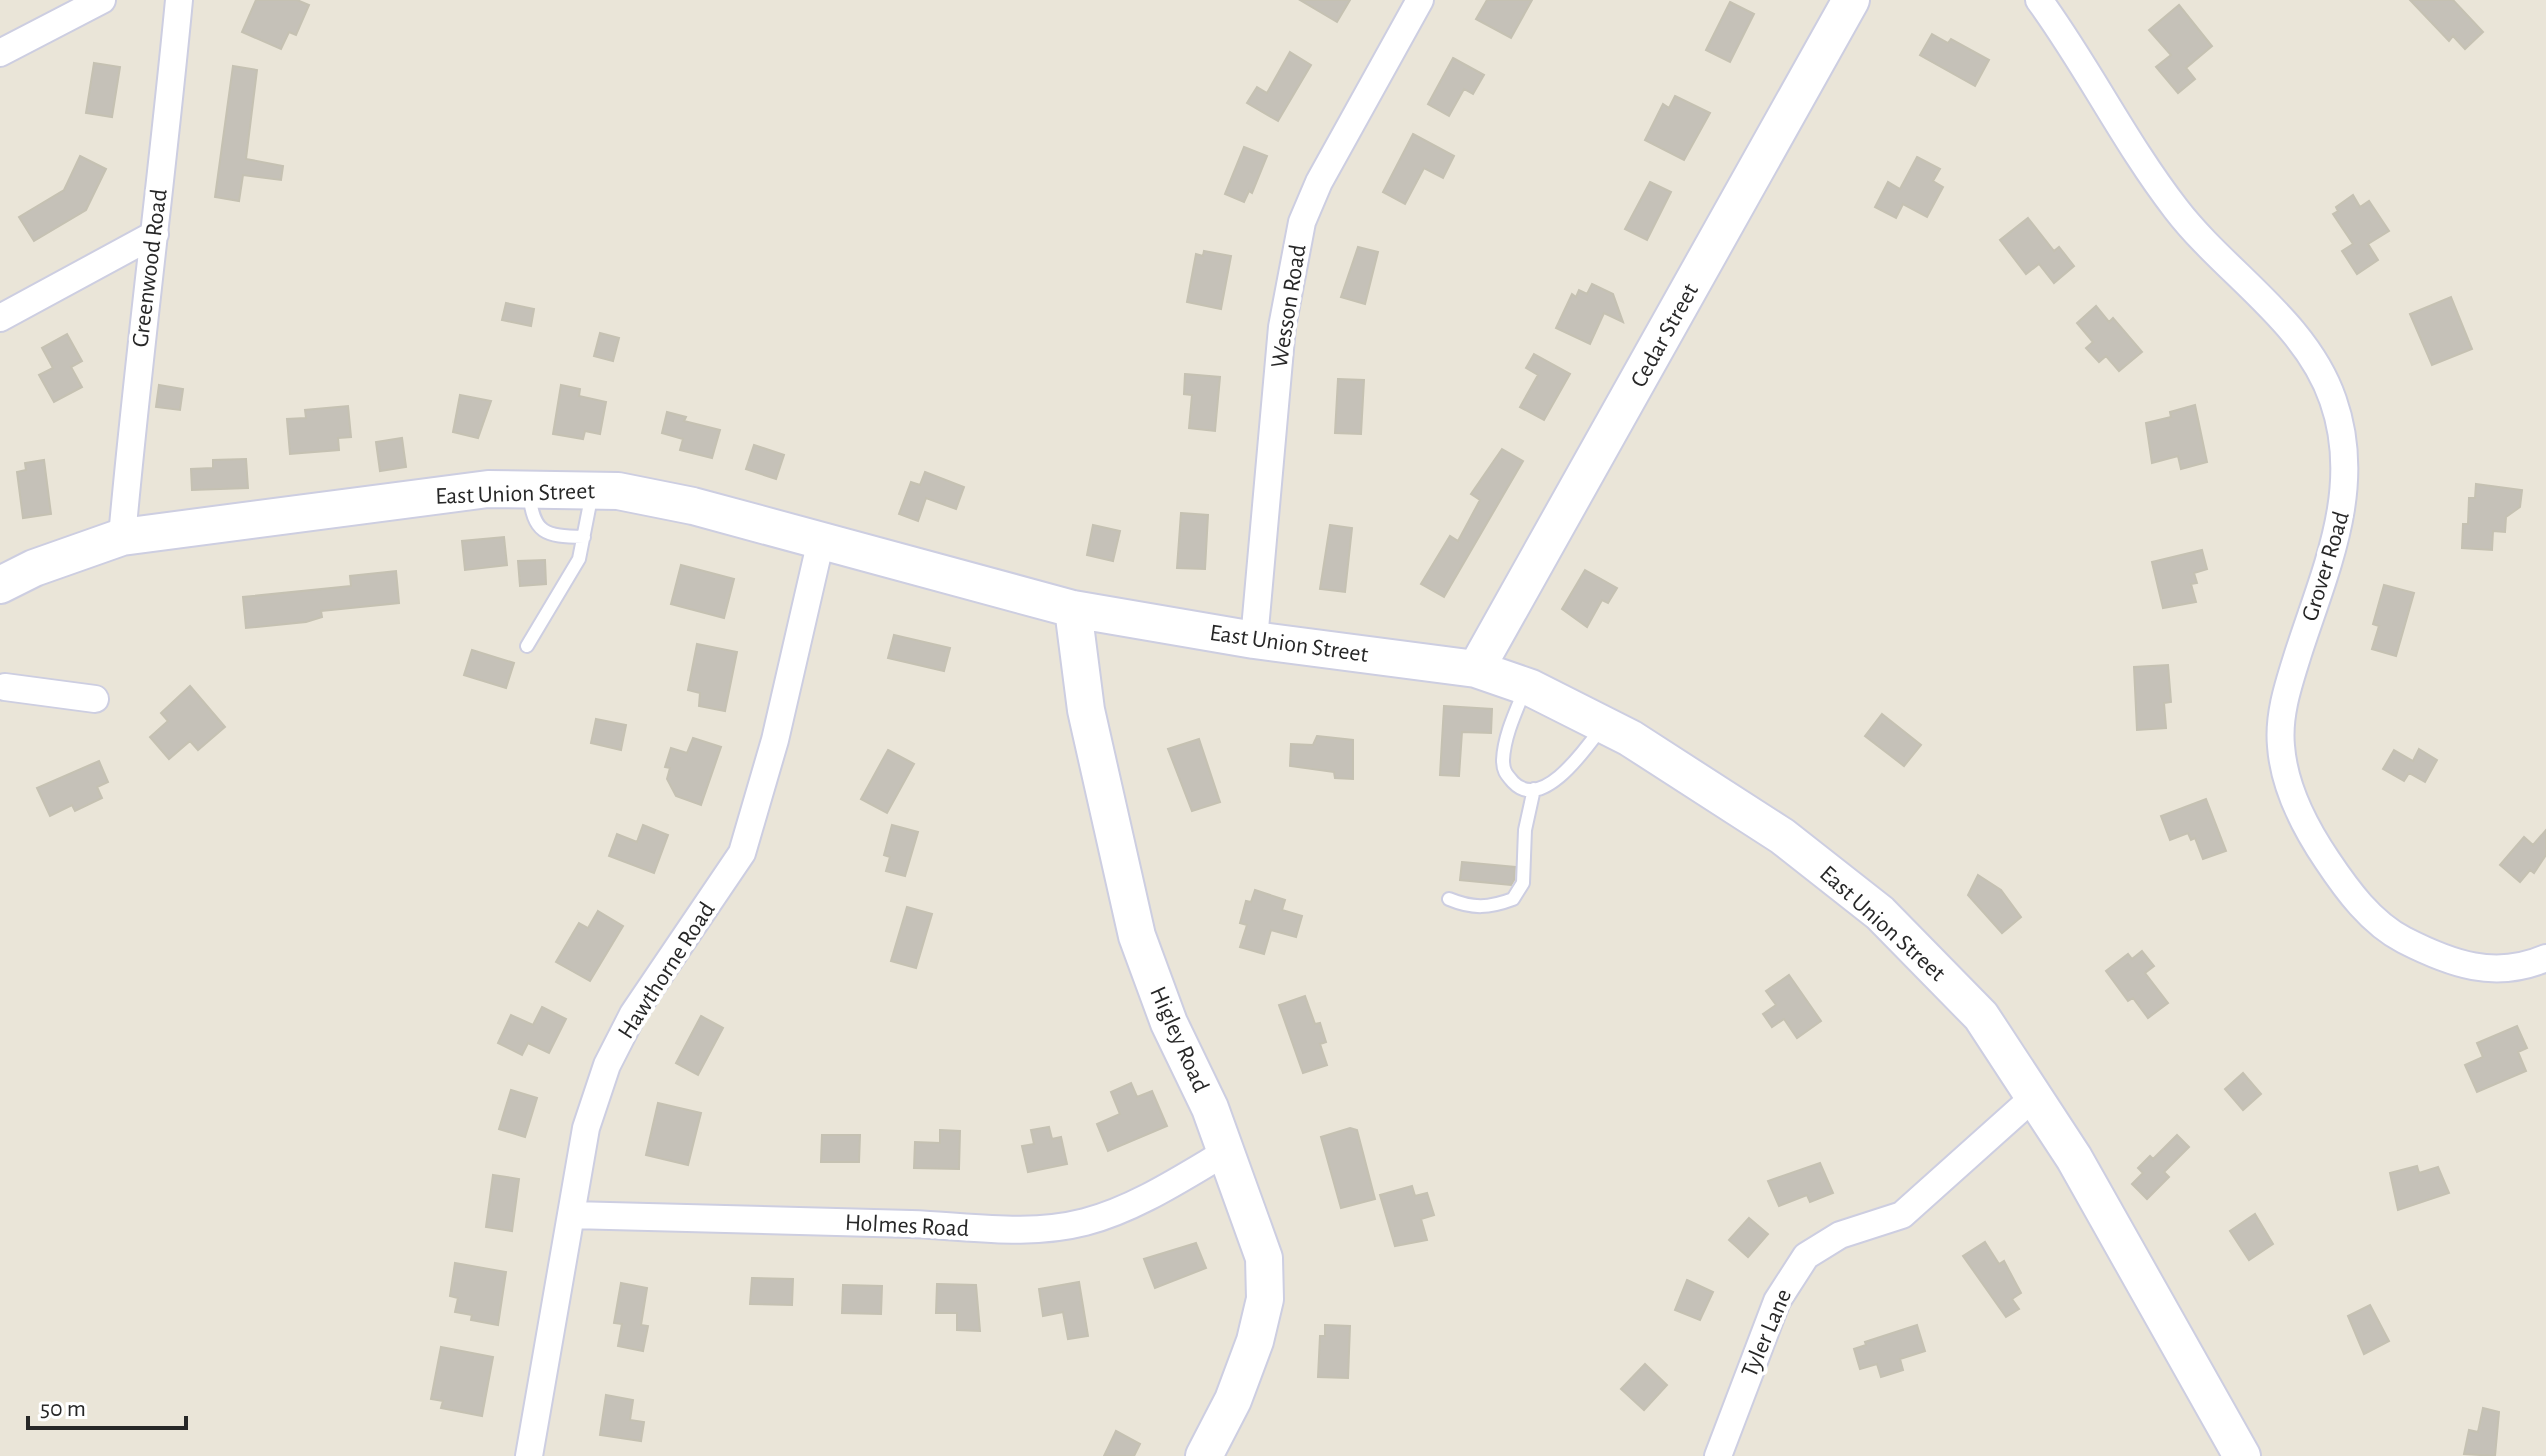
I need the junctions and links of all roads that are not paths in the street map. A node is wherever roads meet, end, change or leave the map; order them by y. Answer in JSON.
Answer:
{"nodes":[{"id":1,"x":102,"y":0,"type":"edge"},
{"id":2,"x":179,"y":0,"type":"edge"},
{"id":3,"x":1420,"y":0,"type":"edge"},
{"id":4,"x":1851,"y":0,"type":"edge"},
{"id":5,"x":2039,"y":0,"type":"edge"},
{"id":6,"x":0,"y":53,"type":"edge"},
{"id":7,"x":155,"y":234,"type":"junction"},
{"id":8,"x":0,"y":318,"type":"edge"},
{"id":9,"x":528,"y":489,"type":"junction"},
{"id":10,"x":593,"y":489,"type":"junction"},
{"id":11,"x":122,"y":537,"type":"junction"},
{"id":12,"x":584,"y":537,"type":"junction"},
{"id":13,"x":821,"y":540,"type":"junction"},
{"id":14,"x":0,"y":585,"type":"edge"},
{"id":15,"x":1073,"y":609,"type":"junction"},
{"id":16,"x":1254,"y":640,"type":"junction"},
{"id":17,"x":527,"y":646,"type":"dead end"},
{"id":18,"x":1476,"y":669,"type":"junction"},
{"id":19,"x":2,"y":685,"type":"edge"},
{"id":20,"x":1526,"y":686,"type":"junction"},
{"id":21,"x":95,"y":699,"type":"dead end"},
{"id":22,"x":1604,"y":724,"type":"junction"},
{"id":23,"x":1534,"y":789,"type":"junction"},
{"id":24,"x":1449,"y":899,"type":"dead end"},
{"id":25,"x":2546,"y":958,"type":"edge"},
{"id":26,"x":2035,"y":1096,"type":"junction"},
{"id":27,"x":1226,"y":1152,"type":"junction"},
{"id":28,"x":571,"y":1215,"type":"junction"},
{"id":29,"x":529,"y":1456,"type":"edge"},
{"id":30,"x":1204,"y":1456,"type":"edge"},
{"id":31,"x":1718,"y":1456,"type":"edge"},
{"id":32,"x":2242,"y":1456,"type":"edge"}],
"edges":[{"from":1,"to":6,"type":"street"},
{"from":2,"to":7,"type":"street","name":"Greenwood Road"},
{"from":3,"to":16,"type":"street","name":"Wesson Road"},
{"from":4,"to":18,"type":"street","name":"Cedar Street"},
{"from":5,"to":25,"type":"street","name":"Grover Road"},
{"from":7,"to":8,"type":"street"},
{"from":7,"to":11,"type":"street","name":"Greenwood Road"},
{"from":9,"to":10,"type":"street","name":"East Union Street"},
{"from":9,"to":11,"type":"street","name":"East Union Street"},
{"from":9,"to":12,"type":"lane"},
{"from":10,"to":12,"type":"lane"},
{"from":10,"to":13,"type":"street","name":"East Union Street"},
{"from":11,"to":14,"type":"street","name":"East Union Street"},
{"from":12,"to":17,"type":"lane"},
{"from":13,"to":15,"type":"street","name":"East Union Street"},
{"from":13,"to":28,"type":"street","name":"Hawthorne Road"},
{"from":15,"to":16,"type":"street","name":"East Union Street"},
{"from":15,"to":27,"type":"street","name":"Higley Road"},
{"from":16,"to":18,"type":"street","name":"East Union Street"},
{"from":18,"to":20,"type":"street","name":"East Union Street"},
{"from":19,"to":21,"type":"street"},
{"from":20,"to":22,"type":"street","name":"East Union Street"},
{"from":20,"to":23,"type":"lane"},
{"from":22,"to":23,"type":"lane"},
{"from":22,"to":26,"type":"street","name":"East Union Street"},
{"from":23,"to":24,"type":"lane"},
{"from":26,"to":31,"type":"street","name":"Tyler Lane"},
{"from":26,"to":32,"type":"street","name":"East Union Street"},
{"from":27,"to":28,"type":"street","name":"Holmes Road"},
{"from":27,"to":30,"type":"street","name":"Higley Road"},
{"from":28,"to":29,"type":"street","name":"Hawthorne Road"}]}
